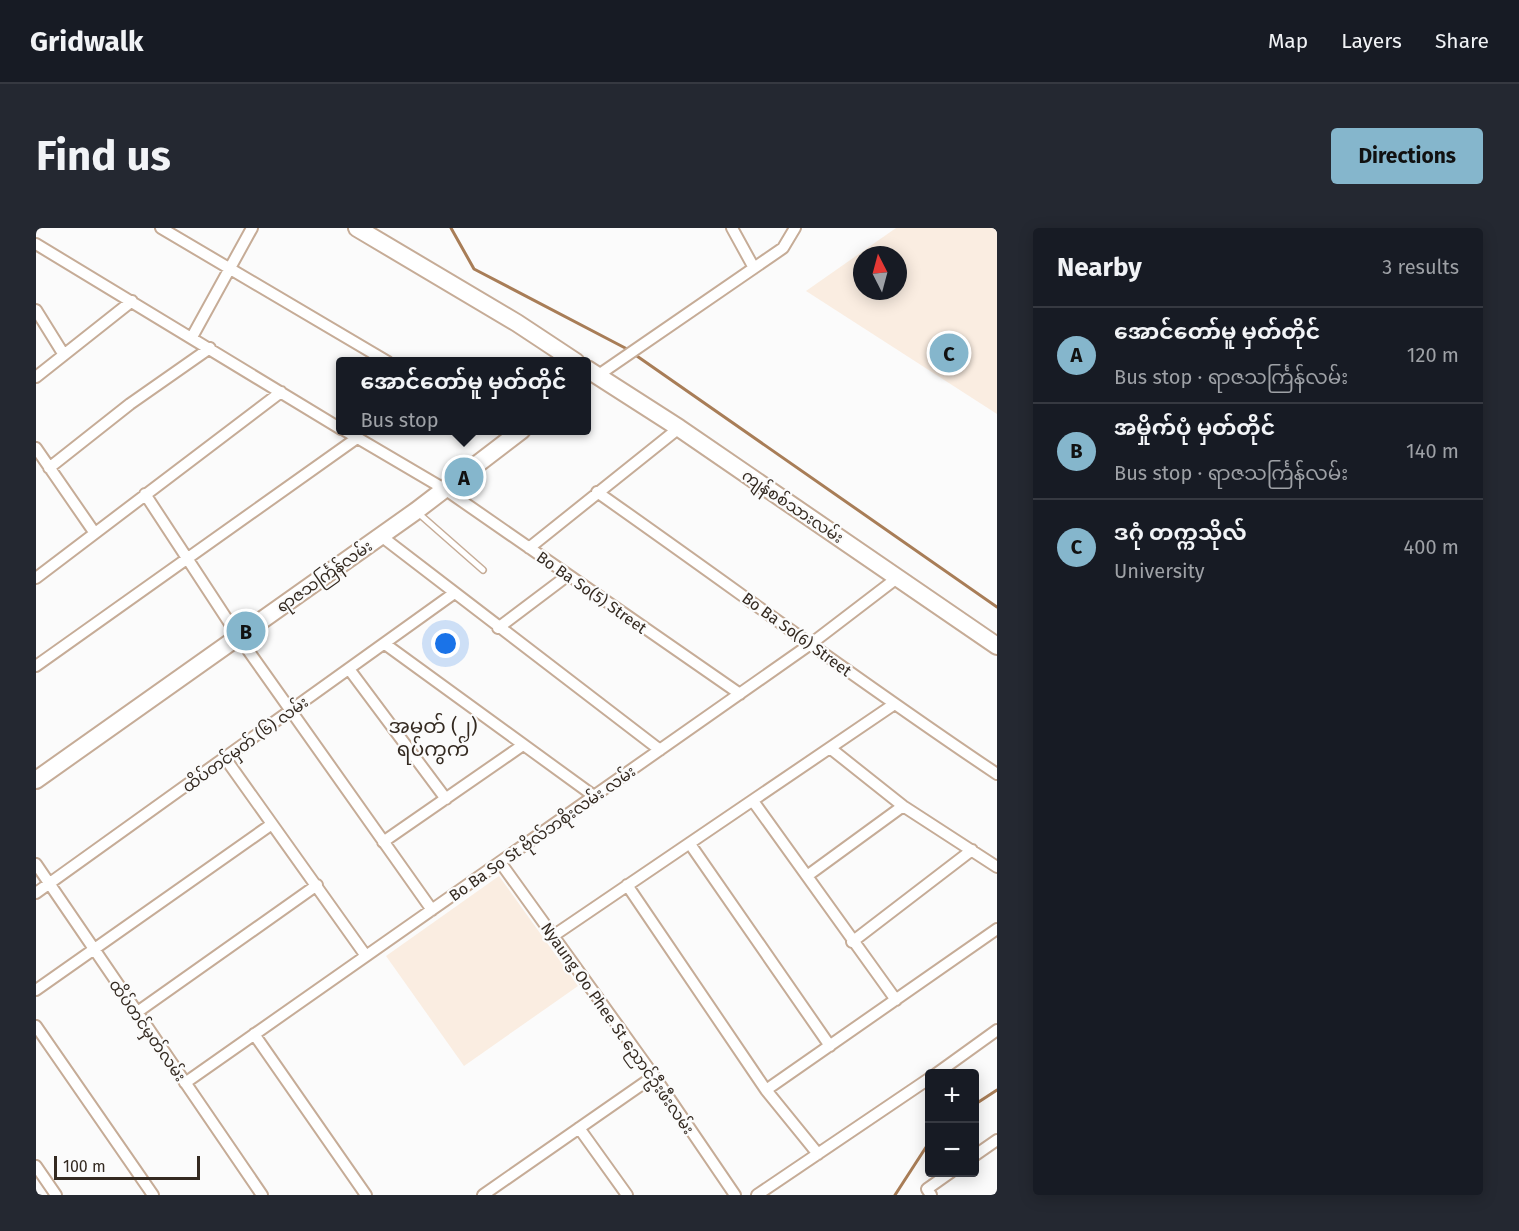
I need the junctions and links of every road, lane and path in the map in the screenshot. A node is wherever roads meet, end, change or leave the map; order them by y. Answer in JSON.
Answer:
{"nodes":[{"id":1,"x":161,"y":228,"type":"edge"},
{"id":2,"x":252,"y":228,"type":"edge"},
{"id":3,"x":357,"y":228,"type":"edge"},
{"id":4,"x":732,"y":228,"type":"edge"},
{"id":5,"x":795,"y":228,"type":"edge"},
{"id":6,"x":36,"y":244,"type":"edge"},
{"id":7,"x":754,"y":268,"type":"junction"},
{"id":8,"x":231,"y":270,"type":"junction"},
{"id":9,"x":132,"y":301,"type":"junction"},
{"id":10,"x":36,"y":310,"type":"edge"},
{"id":11,"x":192,"y":337,"type":"junction"},
{"id":12,"x":210,"y":348,"type":"junction"},
{"id":13,"x":64,"y":355,"type":"junction"},
{"id":14,"x":379,"y":357,"type":"edge"},
{"id":15,"x":569,"y":357,"type":"edge"},
{"id":16,"x":591,"y":375,"type":"edge"},
{"id":17,"x":36,"y":377,"type":"edge"},
{"id":18,"x":591,"y":377,"type":"edge"},
{"id":19,"x":281,"y":392,"type":"junction"},
{"id":20,"x":336,"y":426,"type":"edge"},
{"id":21,"x":679,"y":428,"type":"junction"},
{"id":22,"x":351,"y":435,"type":"edge"},
{"id":23,"x":510,"y":435,"type":"edge"},
{"id":24,"x":357,"y":438,"type":"junction"},
{"id":25,"x":36,"y":448,"type":"edge"},
{"id":26,"x":49,"y":468,"type":"junction"},
{"id":27,"x":446,"y":490,"type":"junction"},
{"id":28,"x":597,"y":492,"type":"junction"},
{"id":29,"x":145,"y":494,"type":"junction"},
{"id":30,"x":416,"y":511,"type":"junction"},
{"id":31,"x":94,"y":532,"type":"junction"},
{"id":32,"x":381,"y":536,"type":"junction"},
{"id":33,"x":529,"y":548,"type":"junction"},
{"id":34,"x":188,"y":558,"type":"junction"},
{"id":35,"x":483,"y":570,"type":"dead end"},
{"id":36,"x":567,"y":576,"type":"junction"},
{"id":37,"x":36,"y":578,"type":"edge"},
{"id":38,"x":897,"y":578,"type":"junction"},
{"id":39,"x":453,"y":594,"type":"junction"},
{"id":40,"x":498,"y":628,"type":"junction"},
{"id":41,"x":238,"y":636,"type":"junction"},
{"id":42,"x":812,"y":643,"type":"junction"},
{"id":43,"x":385,"y":644,"type":"junction"},
{"id":44,"x":997,"y":646,"type":"edge"},
{"id":45,"x":36,"y":666,"type":"edge"},
{"id":46,"x":349,"y":669,"type":"junction"},
{"id":47,"x":740,"y":694,"type":"junction"},
{"id":48,"x":893,"y":705,"type":"junction"},
{"id":49,"x":292,"y":711,"type":"junction"},
{"id":50,"x":524,"y":745,"type":"junction"},
{"id":51,"x":830,"y":748,"type":"junction"},
{"id":52,"x":660,"y":750,"type":"junction"},
{"id":53,"x":225,"y":758,"type":"junction"},
{"id":54,"x":997,"y":774,"type":"edge"},
{"id":55,"x":36,"y":780,"type":"edge"},
{"id":56,"x":594,"y":796,"type":"junction"},
{"id":57,"x":446,"y":799,"type":"junction"},
{"id":58,"x":753,"y":801,"type":"junction"},
{"id":59,"x":903,"y":806,"type":"junction"},
{"id":60,"x":272,"y":824,"type":"junction"},
{"id":61,"x":383,"y":842,"type":"junction"},
{"id":62,"x":690,"y":844,"type":"junction"},
{"id":63,"x":972,"y":850,"type":"junction"},
{"id":64,"x":500,"y":862,"type":"junction"},
{"id":65,"x":36,"y":864,"type":"edge"},
{"id":66,"x":997,"y":867,"type":"edge"},
{"id":67,"x":807,"y":876,"type":"junction"},
{"id":68,"x":49,"y":883,"type":"junction"},
{"id":69,"x":317,"y":885,"type":"junction"},
{"id":70,"x":627,"y":885,"type":"junction"},
{"id":71,"x":36,"y":893,"type":"edge"},
{"id":72,"x":432,"y":910,"type":"junction"},
{"id":73,"x":997,"y":929,"type":"edge"},
{"id":74,"x":553,"y":936,"type":"junction"},
{"id":75,"x":852,"y":942,"type":"junction"},
{"id":76,"x":92,"y":949,"type":"junction"},
{"id":77,"x":366,"y":956,"type":"junction"},
{"id":78,"x":36,"y":990,"type":"edge"},
{"id":79,"x":896,"y":1000,"type":"junction"},
{"id":80,"x":136,"y":1013,"type":"junction"},
{"id":81,"x":36,"y":1026,"type":"edge"},
{"id":82,"x":997,"y":1030,"type":"edge"},
{"id":83,"x":254,"y":1034,"type":"junction"},
{"id":84,"x":830,"y":1046,"type":"junction"},
{"id":85,"x":943,"y":1069,"type":"edge"},
{"id":86,"x":654,"y":1076,"type":"junction"},
{"id":87,"x":925,"y":1081,"type":"edge"},
{"id":88,"x":185,"y":1083,"type":"junction"},
{"id":89,"x":766,"y":1090,"type":"junction"},
{"id":90,"x":579,"y":1128,"type":"junction"},
{"id":91,"x":997,"y":1140,"type":"edge"},
{"id":92,"x":979,"y":1153,"type":"edge"},
{"id":93,"x":818,"y":1154,"type":"junction"},
{"id":94,"x":36,"y":1166,"type":"edge"},
{"id":95,"x":946,"y":1177,"type":"edge"},
{"id":96,"x":929,"y":1192,"type":"edge"},
{"id":97,"x":56,"y":1195,"type":"edge"},
{"id":98,"x":153,"y":1195,"type":"edge"},
{"id":99,"x":262,"y":1195,"type":"edge"},
{"id":100,"x":366,"y":1195,"type":"edge"},
{"id":101,"x":483,"y":1195,"type":"edge"},
{"id":102,"x":627,"y":1195,"type":"edge"},
{"id":103,"x":735,"y":1195,"type":"edge"},
{"id":104,"x":757,"y":1195,"type":"edge"}],
"edges":[{"from":1,"to":8,"type":"street"},
{"from":2,"to":8,"type":"street"},
{"from":3,"to":15,"type":"main road"},
{"from":4,"to":7,"type":"street"},
{"from":5,"to":7,"type":"street"},
{"from":6,"to":9,"type":"street","name":"Bo Ba So(5) Street"},
{"from":7,"to":16,"type":"street"},
{"from":8,"to":11,"type":"street"},
{"from":8,"to":14,"type":"street"},
{"from":9,"to":11,"type":"street","name":"Bo Ba So(5) Street"},
{"from":9,"to":13,"type":"street"},
{"from":10,"to":13,"type":"street"},
{"from":11,"to":12,"type":"street","name":"Bo Ba So(5) Street"},
{"from":12,"to":19,"type":"street","name":"Bo Ba So(5) Street"},
{"from":12,"to":26,"type":"street"},
{"from":13,"to":17,"type":"street"},
{"from":18,"to":21,"type":"main road","name":"ကျန်စစ်သားလမ်း"},
{"from":19,"to":20,"type":"street","name":"Bo Ba So(5) Street"},
{"from":19,"to":29,"type":"street"},
{"from":21,"to":28,"type":"street"},
{"from":21,"to":38,"type":"main road","name":"ကျန်စစ်သားလမ်း"},
{"from":22,"to":24,"type":"street","name":"Bo Ba So(5) Street"},
{"from":23,"to":27,"type":"main road","name":"ရာဇသင်္ကြန်လမ်း"},
{"from":24,"to":27,"type":"street","name":"Bo Ba So(5) Street"},
{"from":24,"to":34,"type":"street"},
{"from":25,"to":26,"type":"street"},
{"from":26,"to":31,"type":"street"},
{"from":27,"to":30,"type":"main road","name":"ရာဇသင်္ကြန်လမ်း"},
{"from":27,"to":33,"type":"street","name":"Bo Ba So(5) Street"},
{"from":28,"to":33,"type":"street"},
{"from":28,"to":42,"type":"street","name":"Bo Ba So(6) Street"},
{"from":29,"to":31,"type":"street"},
{"from":29,"to":34,"type":"street"},
{"from":30,"to":32,"type":"main road","name":"ရာဇသင်္ကြန်လမ်း"},
{"from":30,"to":35,"type":"lane"},
{"from":31,"to":37,"type":"street"},
{"from":32,"to":39,"type":"street"},
{"from":32,"to":41,"type":"main road","name":"ရာဇသင်္ကြန်လမ်း"},
{"from":33,"to":36,"type":"street","name":"Bo Ba So(5) Street"},
{"from":34,"to":41,"type":"street"},
{"from":34,"to":45,"type":"street"},
{"from":36,"to":40,"type":"street"},
{"from":36,"to":47,"type":"street","name":"Bo Ba So(5) Street"},
{"from":38,"to":42,"type":"street","name":"Bo Ba So St ဗိုလ်ဘစိုးလမ်း လမ်း"},
{"from":38,"to":44,"type":"main road","name":"ကျန်စစ်သားလမ်း"},
{"from":39,"to":40,"type":"street"},
{"from":39,"to":43,"type":"street","name":"ထိပ်တင်မှတ် (၆) လမ်း"},
{"from":40,"to":52,"type":"street"},
{"from":41,"to":49,"type":"street"},
{"from":41,"to":55,"type":"main road","name":"ရာဇသင်္ကြန်လမ်း"},
{"from":42,"to":47,"type":"street","name":"Bo Ba So St ဗိုလ်ဘစိုးလမ်း လမ်း"},
{"from":42,"to":48,"type":"street","name":"Bo Ba So(6) Street"},
{"from":43,"to":46,"type":"street","name":"ထိပ်တင်မှတ် (၆) လမ်း"},
{"from":43,"to":50,"type":"street"},
{"from":46,"to":49,"type":"street","name":"ထိပ်တင်မှတ် (၆) လမ်း"},
{"from":46,"to":57,"type":"street"},
{"from":47,"to":52,"type":"street","name":"Bo Ba So St ဗိုလ်ဘစိုးလမ်း လမ်း"},
{"from":48,"to":51,"type":"street"},
{"from":48,"to":54,"type":"street","name":"Bo Ba So(6) Street"},
{"from":49,"to":53,"type":"street","name":"ထိပ်တင်မှတ် (၆) လမ်း"},
{"from":49,"to":61,"type":"street"},
{"from":50,"to":56,"type":"street"},
{"from":50,"to":57,"type":"street"},
{"from":51,"to":58,"type":"street"},
{"from":51,"to":59,"type":"street"},
{"from":52,"to":56,"type":"street","name":"Bo Ba So St ဗိုလ်ဘစိုးလမ်း လမ်း"},
{"from":53,"to":60,"type":"street"},
{"from":53,"to":68,"type":"street","name":"ထိပ်တင်မှတ် (၆) လမ်း"},
{"from":56,"to":64,"type":"street","name":"Bo Ba So St ဗိုလ်ဘစိုးလမ်း လမ်း"},
{"from":57,"to":61,"type":"street"},
{"from":58,"to":62,"type":"street"},
{"from":58,"to":67,"type":"street"},
{"from":59,"to":63,"type":"street"},
{"from":59,"to":67,"type":"street"},
{"from":60,"to":69,"type":"street"},
{"from":60,"to":76,"type":"street"},
{"from":61,"to":72,"type":"street"},
{"from":62,"to":70,"type":"street"},
{"from":62,"to":84,"type":"street"},
{"from":63,"to":66,"type":"street"},
{"from":63,"to":75,"type":"street"},
{"from":64,"to":72,"type":"street","name":"Bo Ba So St ဗိုလ်ဘစိုးလမ်း လမ်း"},
{"from":64,"to":74,"type":"street","name":"Nyaung Oo Phee St ညောင်ဦးဖီးလမ်း"},
{"from":65,"to":68,"type":"street","name":"ထိပ်တင်မှတ်လမ်း"},
{"from":67,"to":75,"type":"street"},
{"from":68,"to":71,"type":"street","name":"ထိပ်တင်မှတ် (၆) လမ်း"},
{"from":68,"to":76,"type":"street","name":"ထိပ်တင်မှတ်လမ်း"},
{"from":69,"to":77,"type":"street"},
{"from":69,"to":80,"type":"street"},
{"from":70,"to":74,"type":"street"},
{"from":70,"to":89,"type":"street"},
{"from":72,"to":77,"type":"street","name":"Bo Ba So St ဗိုလ်ဘစိုးလမ်း လမ်း"},
{"from":73,"to":79,"type":"street"},
{"from":74,"to":86,"type":"street","name":"Nyaung Oo Phee St ညောင်ဦးဖီးလမ်း"},
{"from":75,"to":79,"type":"street"},
{"from":76,"to":78,"type":"street"},
{"from":76,"to":80,"type":"street","name":"ထိပ်တင်မှတ်လမ်း"},
{"from":77,"to":83,"type":"street","name":"Bo Ba So St ဗိုလ်ဘစိုးလမ်း လမ်း"},
{"from":79,"to":84,"type":"street"},
{"from":80,"to":88,"type":"street","name":"ထိပ်တင်မှတ်လမ်း"},
{"from":81,"to":98,"type":"street"},
{"from":82,"to":85,"type":"street"},
{"from":83,"to":88,"type":"street","name":"Bo Ba So St ဗိုလ်ဘစိုးလမ်း လမ်း"},
{"from":83,"to":100,"type":"street"},
{"from":84,"to":89,"type":"street"},
{"from":86,"to":90,"type":"street"},
{"from":86,"to":103,"type":"street","name":"Nyaung Oo Phee St ညောင်ဦးဖီးလမ်း"},
{"from":87,"to":93,"type":"street"},
{"from":88,"to":99,"type":"street","name":"ထိပ်တင်မှတ်လမ်း"},
{"from":89,"to":93,"type":"street"},
{"from":90,"to":101,"type":"street"},
{"from":90,"to":102,"type":"street"},
{"from":91,"to":92,"type":"street"},
{"from":93,"to":104,"type":"street"},
{"from":94,"to":97,"type":"street"},
{"from":95,"to":96,"type":"street"}]}
